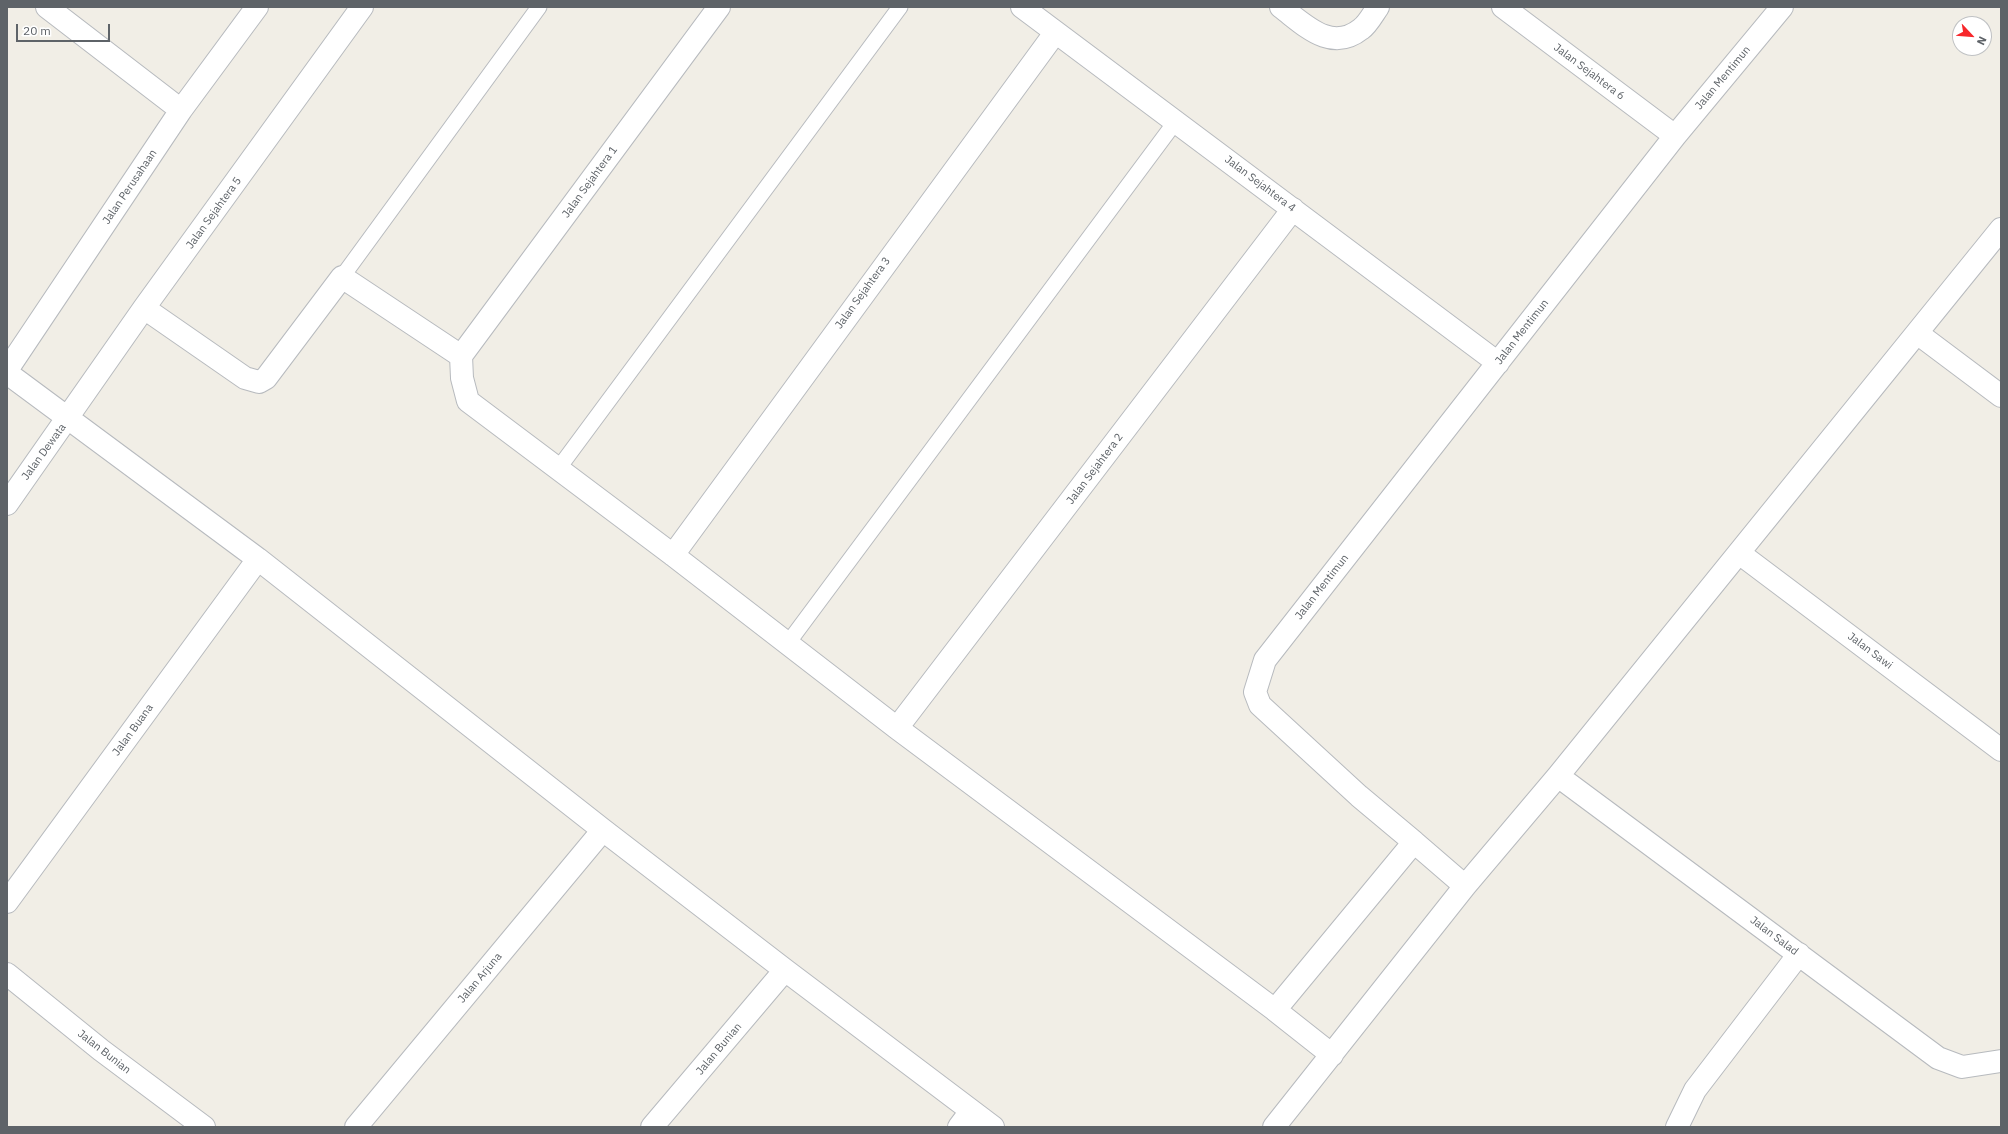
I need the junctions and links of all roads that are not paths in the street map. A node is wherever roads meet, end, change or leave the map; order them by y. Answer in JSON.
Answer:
{"nodes":[{"id":1,"x":48,"y":7,"type":"edge"},
{"id":2,"x":257,"y":7,"type":"edge"},
{"id":3,"x":362,"y":7,"type":"edge"},
{"id":4,"x":539,"y":7,"type":"edge"},
{"id":5,"x":719,"y":7,"type":"edge"},
{"id":6,"x":900,"y":7,"type":"edge"},
{"id":7,"x":1022,"y":7,"type":"edge"},
{"id":8,"x":1280,"y":7,"type":"edge"},
{"id":9,"x":1378,"y":7,"type":"edge"},
{"id":10,"x":1503,"y":7,"type":"edge"},
{"id":11,"x":1782,"y":7,"type":"edge"},
{"id":12,"x":1055,"y":33,"type":"junction"},
{"id":13,"x":181,"y":110,"type":"junction"},
{"id":14,"x":1176,"y":121,"type":"junction"},
{"id":15,"x":1675,"y":136,"type":"junction"},
{"id":16,"x":1293,"y":209,"type":"junction"},
{"id":17,"x":2001,"y":230,"type":"edge"},
{"id":18,"x":342,"y":278,"type":"junction"},
{"id":19,"x":144,"y":308,"type":"junction"},
{"id":20,"x":1917,"y":333,"type":"junction"},
{"id":21,"x":462,"y":356,"type":"junction"},
{"id":22,"x":1498,"y":362,"type":"junction"},
{"id":23,"x":7,"y":371,"type":"edge"},
{"id":24,"x":2001,"y":396,"type":"edge"},
{"id":25,"x":68,"y":419,"type":"junction"},
{"id":26,"x":558,"y":469,"type":"junction"},
{"id":27,"x":7,"y":504,"type":"edge"},
{"id":28,"x":1739,"y":553,"type":"junction"},
{"id":29,"x":672,"y":555,"type":"junction"},
{"id":30,"x":258,"y":559,"type":"junction"},
{"id":31,"x":788,"y":643,"type":"junction"},
{"id":32,"x":897,"y":728,"type":"junction"},
{"id":33,"x":2001,"y":750,"type":"edge"},
{"id":34,"x":1558,"y":776,"type":"junction"},
{"id":35,"x":603,"y":830,"type":"junction"},
{"id":36,"x":1414,"y":842,"type":"junction"},
{"id":37,"x":1465,"y":886,"type":"junction"},
{"id":38,"x":7,"y":902,"type":"edge"},
{"id":39,"x":1799,"y":954,"type":"junction"},
{"id":40,"x":785,"y":970,"type":"junction"},
{"id":41,"x":7,"y":974,"type":"edge"},
{"id":42,"x":1275,"y":1010,"type":"junction"},
{"id":43,"x":1332,"y":1055,"type":"junction"},
{"id":44,"x":2001,"y":1061,"type":"edge"},
{"id":45,"x":965,"y":1119,"type":"edge"},
{"id":46,"x":204,"y":1127,"type":"edge"},
{"id":47,"x":356,"y":1127,"type":"edge"},
{"id":48,"x":652,"y":1127,"type":"edge"},
{"id":49,"x":993,"y":1127,"type":"edge"},
{"id":50,"x":1274,"y":1127,"type":"edge"},
{"id":51,"x":1677,"y":1127,"type":"edge"}],
"edges":[{"from":1,"to":13,"type":"street"},
{"from":2,"to":13,"type":"street","name":"Jalan Perusahaan"},
{"from":3,"to":19,"type":"street","name":"Jalan Sejahtera 5"},
{"from":4,"to":18,"type":"lane"},
{"from":5,"to":21,"type":"street","name":"Jalan Sejahtera 1"},
{"from":6,"to":26,"type":"lane"},
{"from":7,"to":12,"type":"street","name":"Jalan Sejahtera 4"},
{"from":8,"to":9,"type":"street"},
{"from":10,"to":15,"type":"street","name":"Jalan Sejahtera 6"},
{"from":11,"to":15,"type":"street","name":"Jalan Mentimun"},
{"from":12,"to":14,"type":"street","name":"Jalan Sejahtera 4"},
{"from":12,"to":29,"type":"street","name":"Jalan Sejahtera 3"},
{"from":13,"to":23,"type":"street","name":"Jalan Perusahaan"},
{"from":14,"to":16,"type":"street","name":"Jalan Sejahtera 4"},
{"from":14,"to":31,"type":"lane"},
{"from":15,"to":22,"type":"street","name":"Jalan Mentimun"},
{"from":16,"to":22,"type":"street","name":"Jalan Sejahtera 4"},
{"from":16,"to":32,"type":"street","name":"Jalan Sejahtera 2"},
{"from":17,"to":20,"type":"street"},
{"from":18,"to":19,"type":"street"},
{"from":18,"to":21,"type":"street"},
{"from":19,"to":25,"type":"street","name":"Jalan Sejahtera 5"},
{"from":20,"to":24,"type":"street"},
{"from":20,"to":28,"type":"street"},
{"from":21,"to":26,"type":"street"},
{"from":22,"to":36,"type":"street","name":"Jalan Mentimun"},
{"from":23,"to":25,"type":"street"},
{"from":25,"to":27,"type":"street","name":"Jalan Dewata"},
{"from":25,"to":30,"type":"street"},
{"from":26,"to":29,"type":"street"},
{"from":28,"to":33,"type":"street","name":"Jalan Sawi"},
{"from":28,"to":34,"type":"street"},
{"from":29,"to":31,"type":"street"},
{"from":30,"to":35,"type":"street"},
{"from":30,"to":38,"type":"street","name":"Jalan Buana"},
{"from":31,"to":32,"type":"street"},
{"from":32,"to":42,"type":"street"},
{"from":34,"to":37,"type":"street"},
{"from":34,"to":39,"type":"street","name":"Jalan Salad"},
{"from":35,"to":40,"type":"street"},
{"from":35,"to":47,"type":"street","name":"Jalan Arjuna"},
{"from":36,"to":37,"type":"street"},
{"from":36,"to":42,"type":"street"},
{"from":37,"to":43,"type":"street"},
{"from":39,"to":44,"type":"street","name":"Jalan Salad"},
{"from":39,"to":51,"type":"street"},
{"from":40,"to":45,"type":"street"},
{"from":40,"to":48,"type":"street","name":"Jalan Bunian"},
{"from":41,"to":46,"type":"street","name":"Jalan Bunian"},
{"from":42,"to":43,"type":"street"},
{"from":43,"to":50,"type":"street"},
{"from":45,"to":49,"type":"street"}]}
